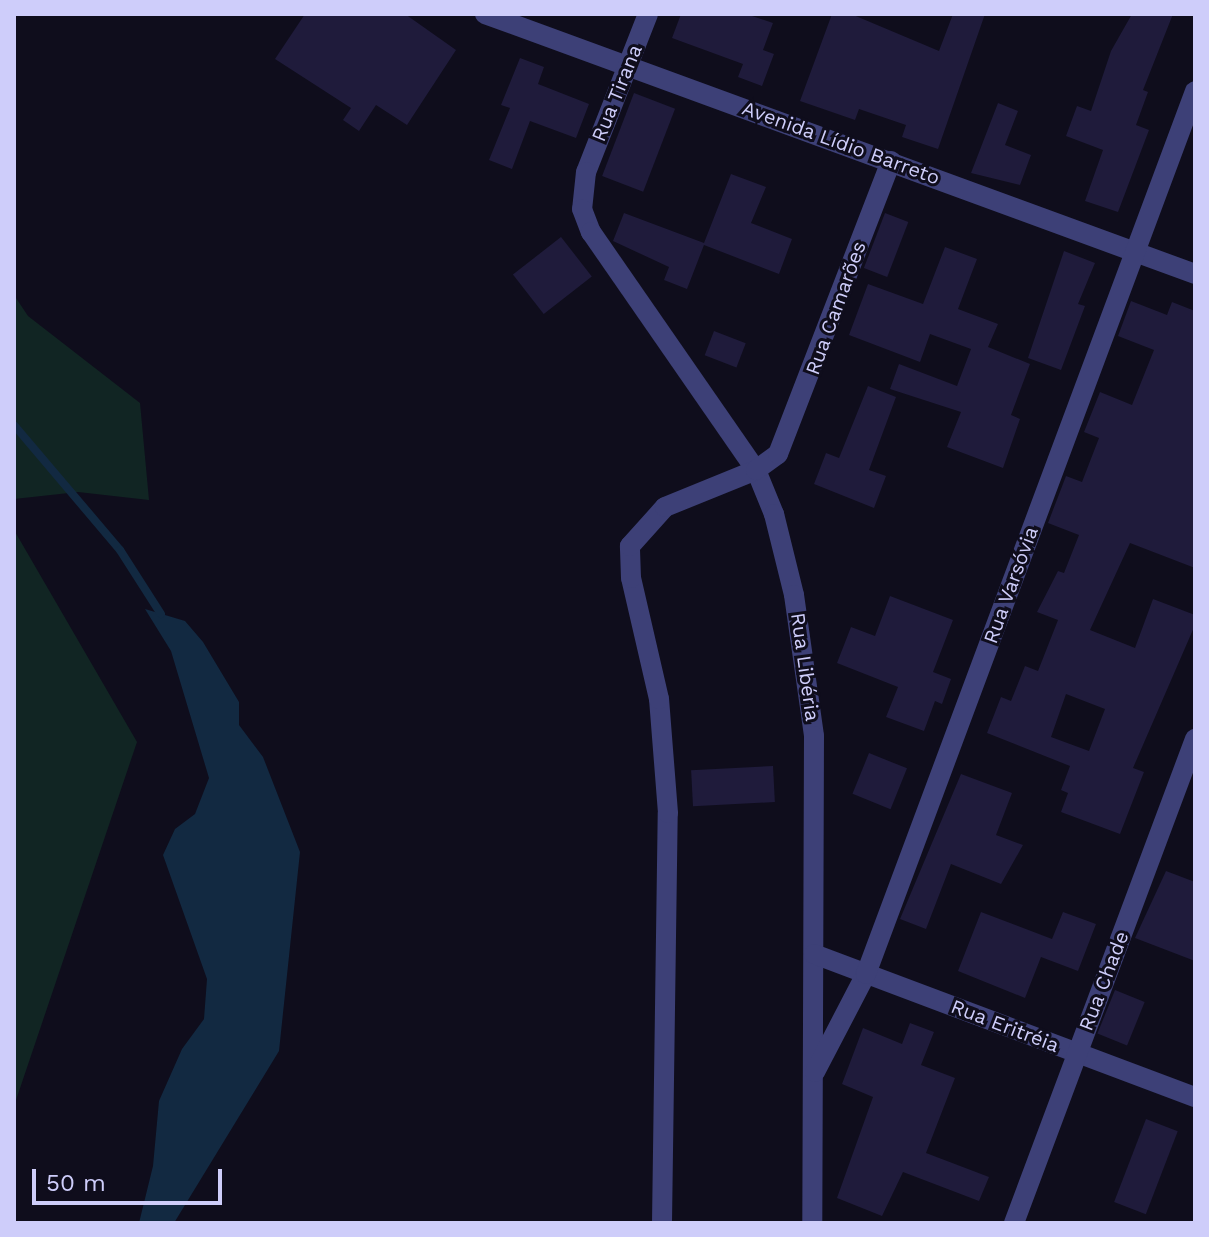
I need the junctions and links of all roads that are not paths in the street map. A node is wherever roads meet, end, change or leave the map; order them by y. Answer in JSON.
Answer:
{"nodes":[{"id":1,"x":485,"y":14,"type":"edge"},
{"id":2,"x":648,"y":14,"type":"edge"},
{"id":3,"x":628,"y":66,"type":"junction"},
{"id":4,"x":1195,"y":91,"type":"edge"},
{"id":5,"x":891,"y":161,"type":"junction"},
{"id":6,"x":586,"y":172,"type":"joint"},
{"id":7,"x":1135,"y":249,"type":"junction"},
{"id":8,"x":1195,"y":274,"type":"edge"},
{"id":9,"x":756,"y":470,"type":"junction"},
{"id":10,"x":1195,"y":739,"type":"edge"},
{"id":11,"x":814,"y":954,"type":"junction"},
{"id":12,"x":866,"y":974,"type":"junction"},
{"id":13,"x":1077,"y":1053,"type":"junction"},
{"id":14,"x":815,"y":1072,"type":"junction"},
{"id":15,"x":1195,"y":1097,"type":"edge"},
{"id":16,"x":662,"y":1223,"type":"edge"},
{"id":17,"x":812,"y":1223,"type":"edge"},
{"id":18,"x":1014,"y":1223,"type":"edge"}],
"edges":[{"from":1,"to":3,"type":"street","name":"Avenida Lídio Barreto"},
{"from":2,"to":3,"type":"street","name":"Rua Tirana"},
{"from":3,"to":5,"type":"street","name":"Avenida Lídio Barreto"},
{"from":3,"to":6,"type":"street","name":"Rua Tirana"},
{"from":4,"to":7,"type":"street","name":"Rua Varsóvia"},
{"from":5,"to":7,"type":"street","name":"Avenida Lídio Barreto"},
{"from":5,"to":9,"type":"street","name":"Rua Camarões"},
{"from":6,"to":9,"type":"street","name":"Rua Libéria"},
{"from":7,"to":8,"type":"street","name":"Avenida Lídio Barreto"},
{"from":7,"to":12,"type":"street","name":"Rua Varsóvia"},
{"from":9,"to":11,"type":"street","name":"Rua Libéria"},
{"from":9,"to":16,"type":"street"},
{"from":10,"to":13,"type":"street","name":"Rua Chade"},
{"from":11,"to":12,"type":"street","name":"Rua Eritréia"},
{"from":11,"to":14,"type":"street","name":"Rua Libéria"},
{"from":12,"to":13,"type":"street","name":"Rua Eritréia"},
{"from":12,"to":14,"type":"street","name":"Rua Varsóvia"},
{"from":13,"to":15,"type":"street","name":"Rua Eritréia"},
{"from":13,"to":18,"type":"street","name":"Rua Chade"},
{"from":14,"to":17,"type":"street","name":"Rua Libéria"}]}
